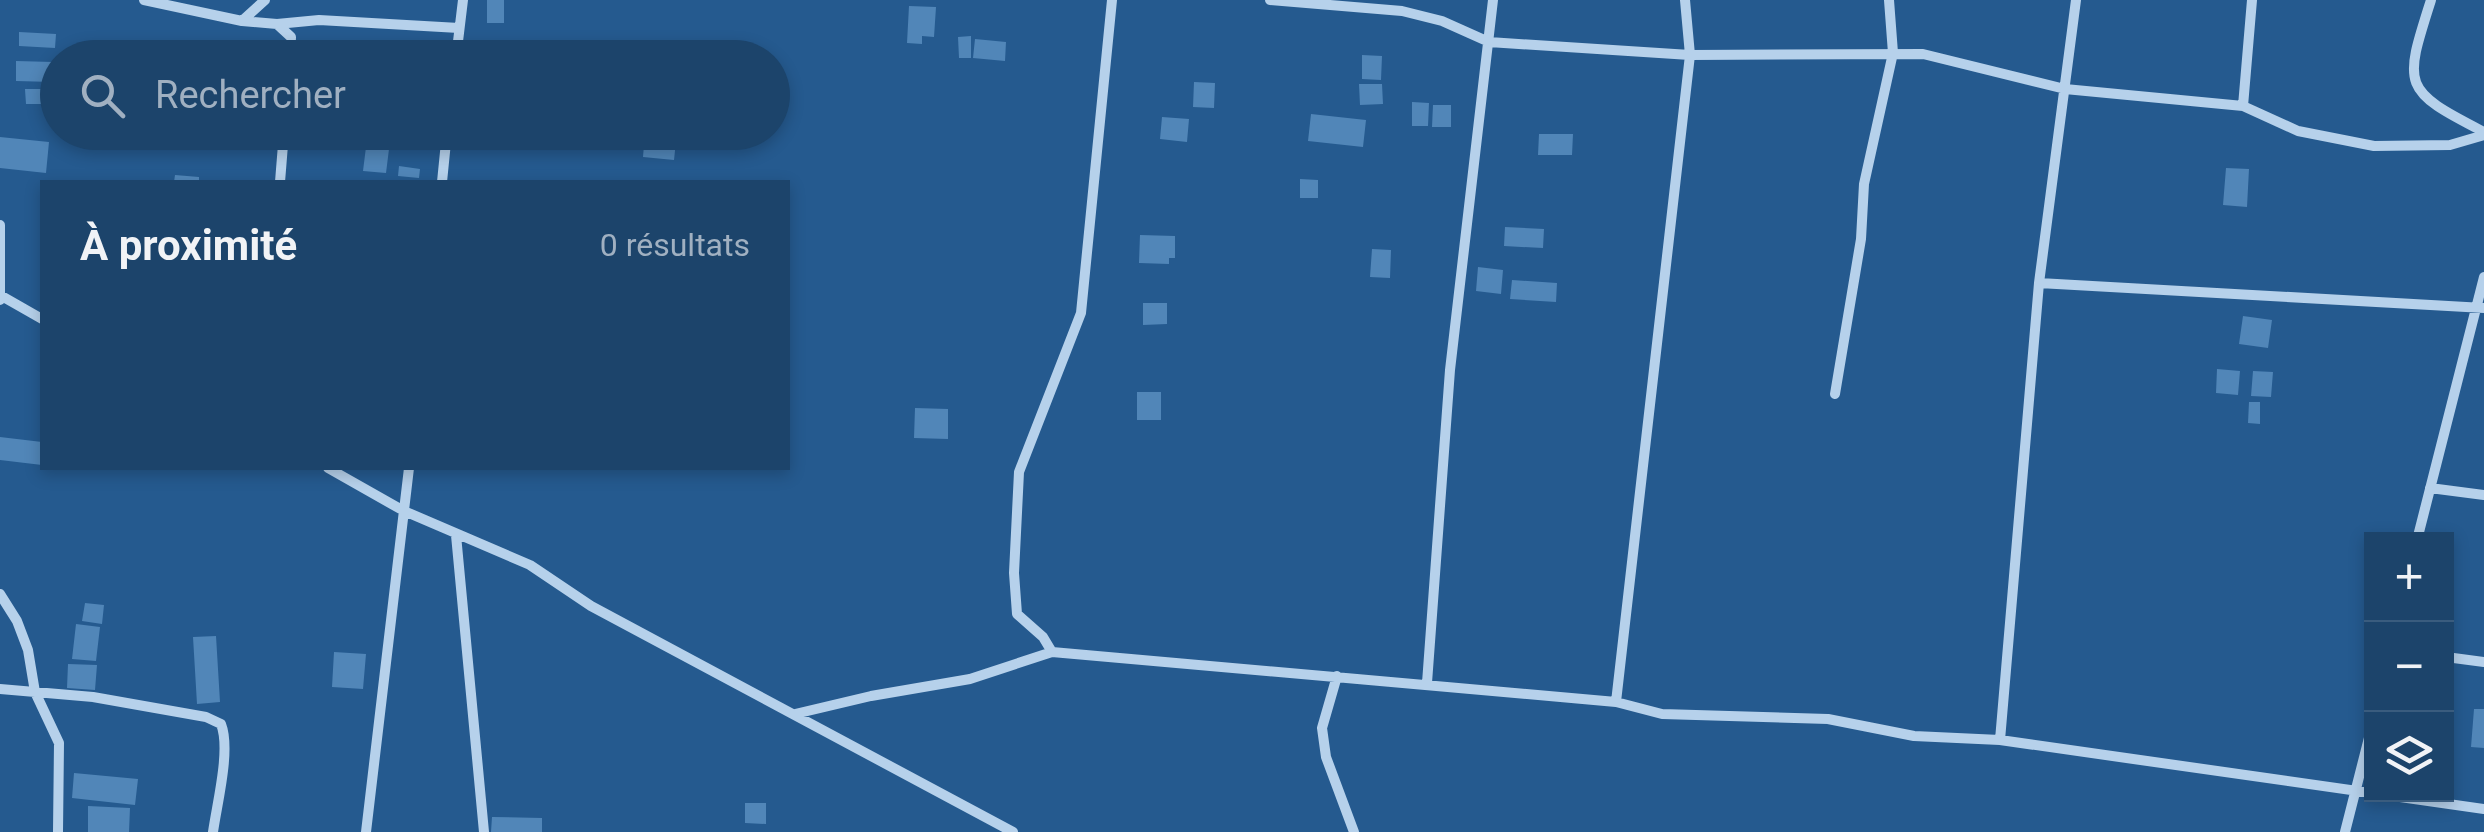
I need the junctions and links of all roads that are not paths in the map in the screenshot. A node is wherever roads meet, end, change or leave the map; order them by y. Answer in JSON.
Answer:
{"nodes":[{"id":1,"x":144,"y":0,"type":"edge"},
{"id":2,"x":265,"y":0,"type":"edge"},
{"id":3,"x":463,"y":0,"type":"edge"},
{"id":4,"x":1112,"y":0,"type":"edge"},
{"id":5,"x":1270,"y":0,"type":"edge"},
{"id":6,"x":1494,"y":0,"type":"edge"},
{"id":7,"x":1686,"y":0,"type":"edge"},
{"id":8,"x":1889,"y":0,"type":"edge"},
{"id":9,"x":2076,"y":0,"type":"edge"},
{"id":10,"x":2252,"y":0,"type":"edge"},
{"id":11,"x":2431,"y":0,"type":"edge"},
{"id":12,"x":242,"y":21,"type":"junction"},
{"id":13,"x":278,"y":24,"type":"junction"},
{"id":14,"x":460,"y":28,"type":"junction"},
{"id":15,"x":291,"y":40,"type":"edge"},
{"id":16,"x":458,"y":40,"type":"edge"},
{"id":17,"x":1489,"y":42,"type":"junction"},
{"id":18,"x":1893,"y":53,"type":"junction"},
{"id":19,"x":1690,"y":56,"type":"junction"},
{"id":20,"x":2064,"y":88,"type":"junction"},
{"id":21,"x":2244,"y":106,"type":"junction"},
{"id":22,"x":2484,"y":134,"type":"edge"},
{"id":23,"x":283,"y":150,"type":"edge"},
{"id":24,"x":446,"y":150,"type":"edge"},
{"id":25,"x":280,"y":180,"type":"edge"},
{"id":26,"x":442,"y":180,"type":"edge"},
{"id":27,"x":0,"y":224,"type":"edge"},
{"id":28,"x":2484,"y":277,"type":"edge"},
{"id":29,"x":2039,"y":282,"type":"junction"},
{"id":30,"x":0,"y":297,"type":"edge"},
{"id":31,"x":2480,"y":307,"type":"edge"},
{"id":32,"x":40,"y":318,"type":"edge"},
{"id":33,"x":1835,"y":394,"type":"dead end"},
{"id":34,"x":332,"y":470,"type":"edge"},
{"id":35,"x":409,"y":470,"type":"edge"},
{"id":36,"x":2430,"y":488,"type":"junction"},
{"id":37,"x":2484,"y":496,"type":"edge"},
{"id":38,"x":404,"y":511,"type":"junction"},
{"id":39,"x":2420,"y":532,"type":"edge"},
{"id":40,"x":456,"y":535,"type":"junction"},
{"id":41,"x":0,"y":594,"type":"edge"},
{"id":42,"x":1052,"y":652,"type":"junction"},
{"id":43,"x":2454,"y":658,"type":"edge"},
{"id":44,"x":2484,"y":662,"type":"edge"},
{"id":45,"x":1337,"y":676,"type":"junction"},
{"id":46,"x":1427,"y":684,"type":"junction"},
{"id":47,"x":0,"y":689,"type":"edge"},
{"id":48,"x":35,"y":692,"type":"junction"},
{"id":49,"x":1616,"y":702,"type":"junction"},
{"id":50,"x":795,"y":714,"type":"junction"},
{"id":51,"x":2000,"y":740,"type":"junction"},
{"id":52,"x":2364,"y":760,"type":"edge"},
{"id":53,"x":2356,"y":793,"type":"junction"},
{"id":54,"x":2484,"y":810,"type":"edge"},
{"id":55,"x":58,"y":832,"type":"edge"},
{"id":56,"x":213,"y":832,"type":"edge"},
{"id":57,"x":366,"y":832,"type":"edge"},
{"id":58,"x":484,"y":832,"type":"edge"},
{"id":59,"x":1013,"y":832,"type":"edge"},
{"id":60,"x":1354,"y":832,"type":"edge"},
{"id":61,"x":2345,"y":832,"type":"edge"}],
"edges":[{"from":1,"to":12,"type":"street"},
{"from":2,"to":12,"type":"street"},
{"from":3,"to":14,"type":"street"},
{"from":4,"to":42,"type":"street"},
{"from":5,"to":17,"type":"street"},
{"from":6,"to":17,"type":"street"},
{"from":7,"to":19,"type":"street"},
{"from":8,"to":18,"type":"street"},
{"from":9,"to":20,"type":"street"},
{"from":10,"to":21,"type":"street"},
{"from":11,"to":22,"type":"street"},
{"from":12,"to":13,"type":"street"},
{"from":13,"to":14,"type":"street"},
{"from":13,"to":15,"type":"street"},
{"from":14,"to":16,"type":"street"},
{"from":17,"to":19,"type":"street"},
{"from":17,"to":46,"type":"street"},
{"from":18,"to":19,"type":"street"},
{"from":18,"to":20,"type":"street"},
{"from":18,"to":33,"type":"street"},
{"from":19,"to":49,"type":"street"},
{"from":20,"to":21,"type":"street"},
{"from":20,"to":29,"type":"street"},
{"from":21,"to":22,"type":"street"},
{"from":23,"to":25,"type":"street"},
{"from":24,"to":26,"type":"street"},
{"from":27,"to":30,"type":"street"},
{"from":28,"to":31,"type":"street"},
{"from":29,"to":31,"type":"street"},
{"from":29,"to":51,"type":"street"},
{"from":30,"to":32,"type":"street"},
{"from":31,"to":36,"type":"street"},
{"from":34,"to":38,"type":"street"},
{"from":35,"to":38,"type":"street"},
{"from":36,"to":37,"type":"street"},
{"from":36,"to":39,"type":"street"},
{"from":38,"to":40,"type":"street"},
{"from":38,"to":57,"type":"street"},
{"from":40,"to":50,"type":"street"},
{"from":40,"to":58,"type":"street"},
{"from":41,"to":48,"type":"street"},
{"from":42,"to":45,"type":"street"},
{"from":42,"to":50,"type":"street"},
{"from":43,"to":44,"type":"street"},
{"from":45,"to":46,"type":"street"},
{"from":45,"to":60,"type":"street"},
{"from":46,"to":49,"type":"street"},
{"from":47,"to":48,"type":"street"},
{"from":48,"to":55,"type":"street"},
{"from":48,"to":56,"type":"street"},
{"from":49,"to":51,"type":"street"},
{"from":50,"to":59,"type":"street"},
{"from":51,"to":53,"type":"street"},
{"from":52,"to":53,"type":"street"},
{"from":53,"to":54,"type":"street"},
{"from":53,"to":61,"type":"street"}]}
